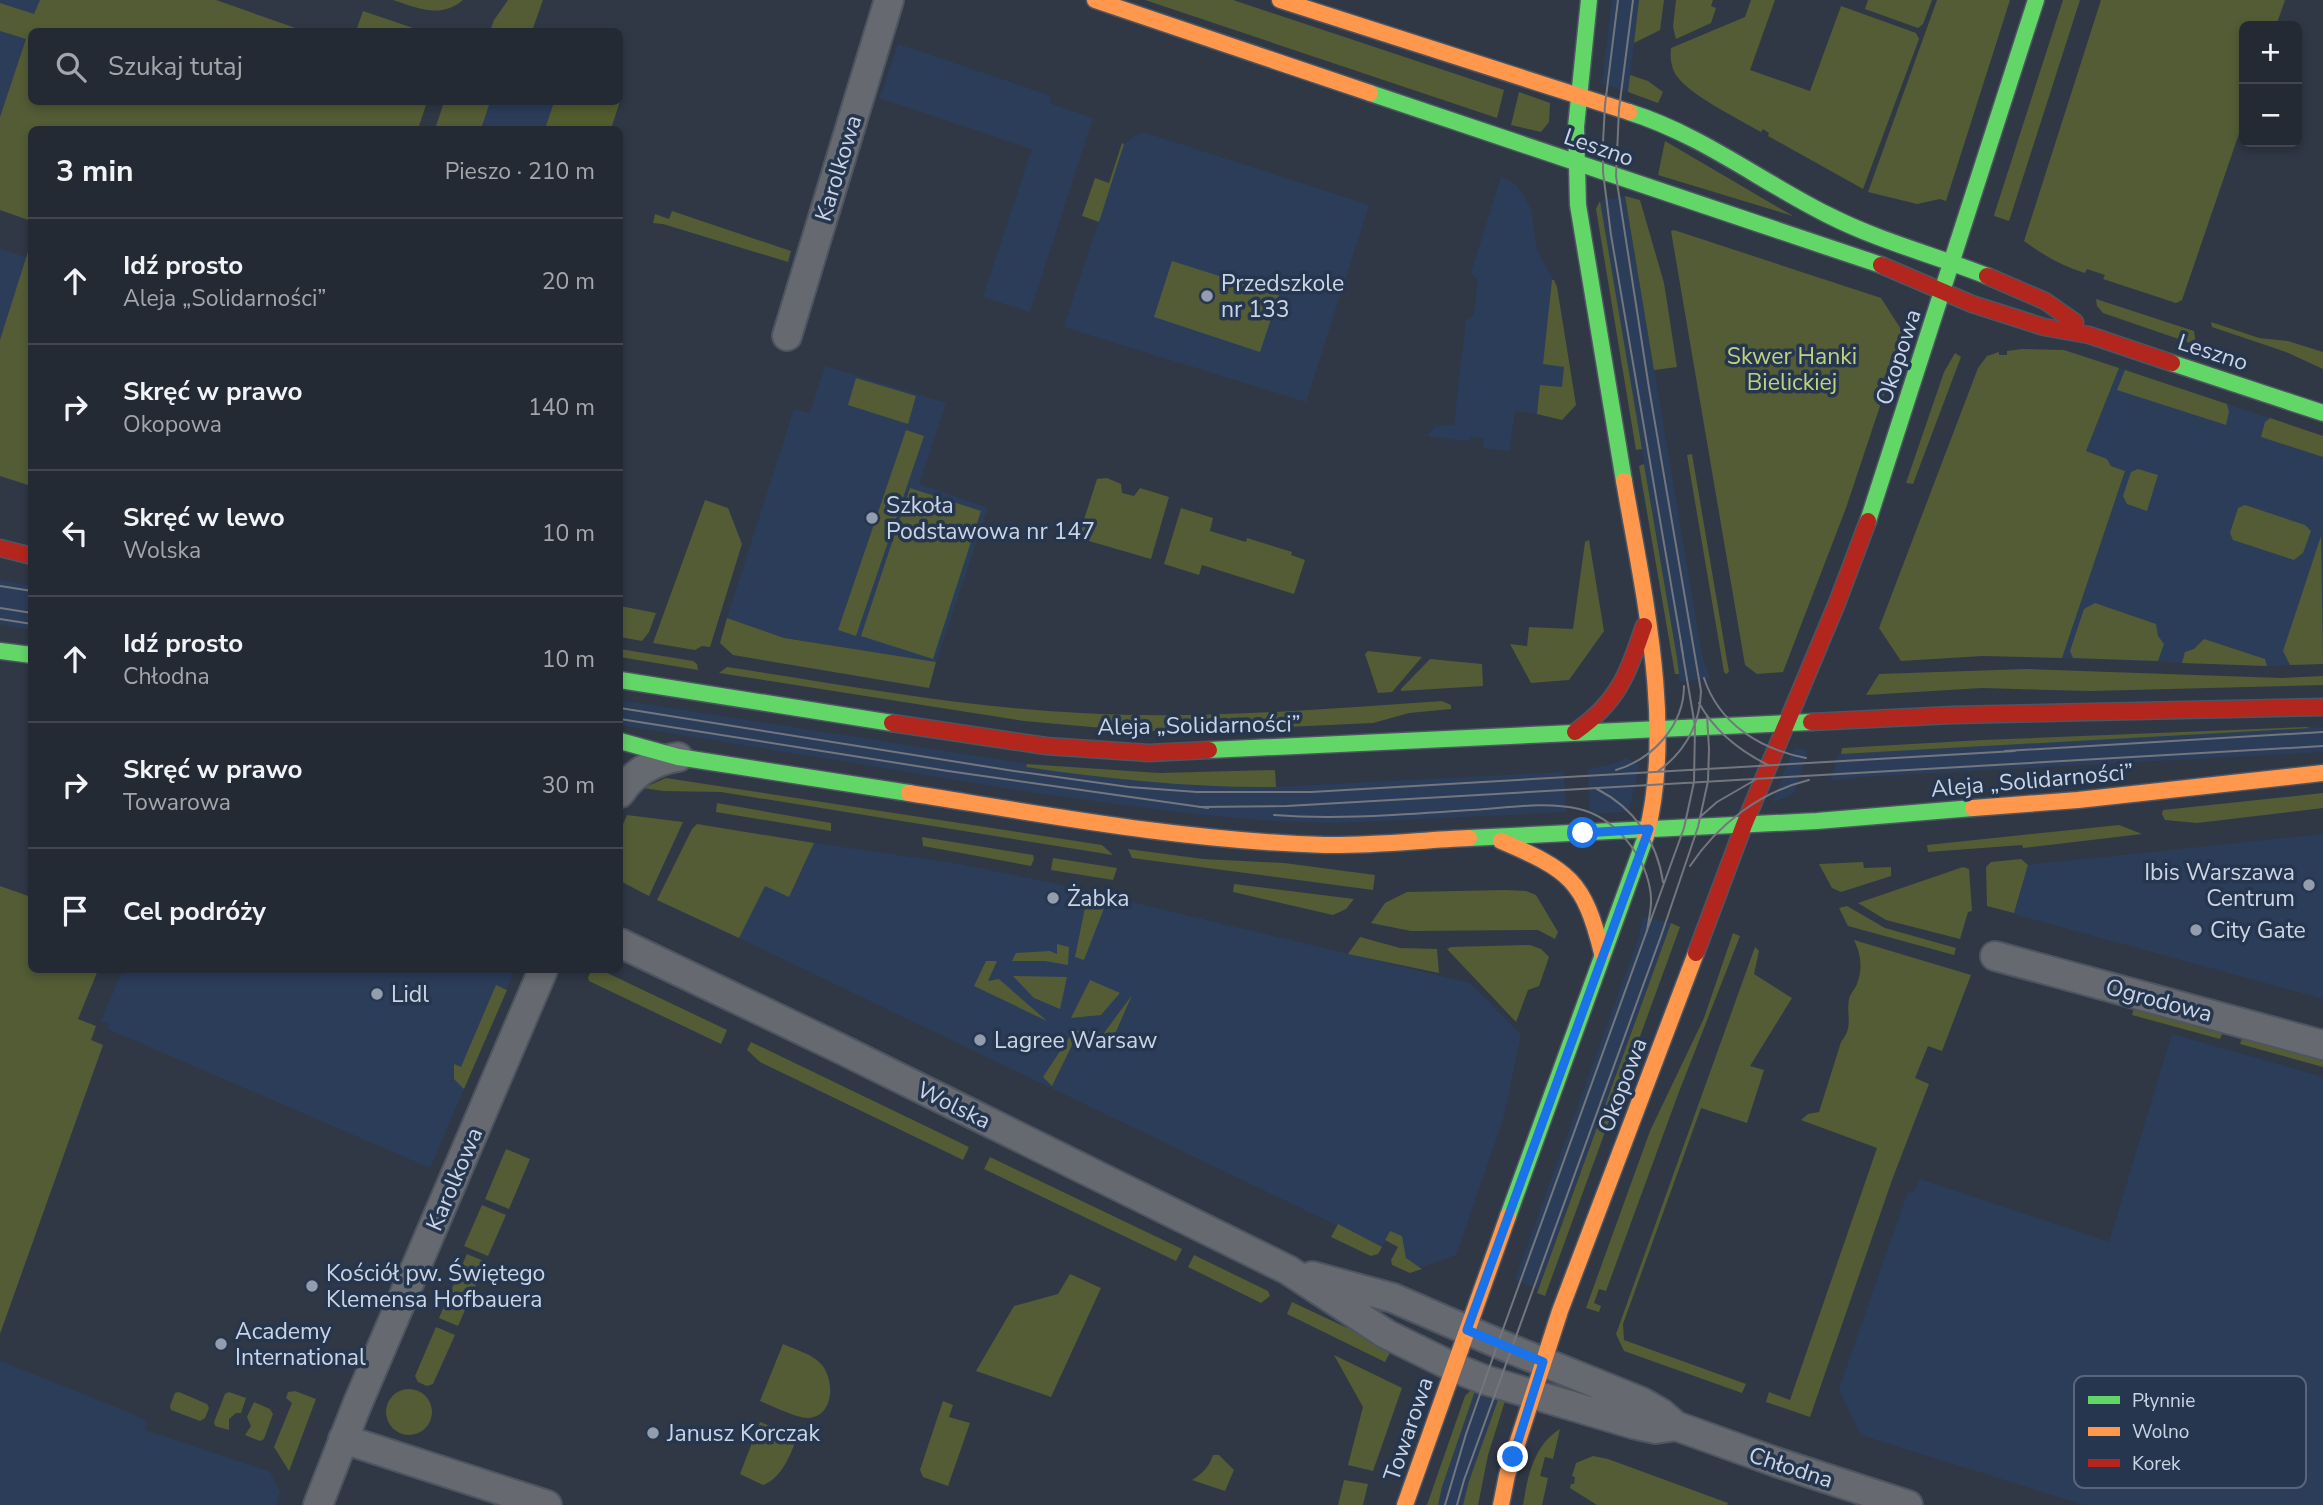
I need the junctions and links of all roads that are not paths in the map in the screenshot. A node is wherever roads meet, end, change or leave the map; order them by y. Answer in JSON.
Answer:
{"nodes":[{"id":1,"x":889,"y":0,"type":"edge"},
{"id":2,"x":1095,"y":0,"type":"edge"},
{"id":3,"x":1280,"y":0,"type":"edge"},
{"id":4,"x":1589,"y":0,"type":"edge"},
{"id":5,"x":2036,"y":0,"type":"edge"},
{"id":6,"x":1577,"y":96,"type":"junction"},
{"id":7,"x":1574,"y":162,"type":"junction"},
{"id":8,"x":1952,"y":263,"type":"junction"},
{"id":9,"x":1943,"y":291,"type":"junction"},
{"id":10,"x":2089,"y":335,"type":"junction"},
{"id":11,"x":787,"y":336,"type":"dead end"},
{"id":12,"x":2323,"y":413,"type":"edge"},
{"id":13,"x":0,"y":548,"type":"edge"},
{"id":14,"x":28,"y":555,"type":"edge"},
{"id":15,"x":1647,"y":615,"type":"junction"},
{"id":16,"x":0,"y":651,"type":"edge"},
{"id":17,"x":28,"y":654,"type":"edge"},
{"id":18,"x":623,"y":680,"type":"edge"},
{"id":19,"x":2323,"y":707,"type":"edge"},
{"id":20,"x":1786,"y":722,"type":"junction"},
{"id":21,"x":1657,"y":728,"type":"junction"},
{"id":22,"x":1575,"y":732,"type":"junction"},
{"id":23,"x":623,"y":742,"type":"edge"},
{"id":24,"x":678,"y":757,"type":"junction"},
{"id":25,"x":2323,"y":774,"type":"edge"},
{"id":26,"x":623,"y":790,"type":"edge"},
{"id":27,"x":1744,"y":825,"type":"junction"},
{"id":28,"x":1649,"y":829,"type":"junction"},
{"id":29,"x":1493,"y":837,"type":"junction"},
{"id":30,"x":623,"y":944,"type":"edge"},
{"id":31,"x":1602,"y":953,"type":"junction"},
{"id":32,"x":1995,"y":956,"type":"dead end"},
{"id":33,"x":542,"y":973,"type":"edge"},
{"id":34,"x":2323,"y":1045,"type":"edge"},
{"id":35,"x":1288,"y":1269,"type":"junction"},
{"id":36,"x":1467,"y":1330,"type":"junction"},
{"id":37,"x":1504,"y":1346,"type":"joint"},
{"id":38,"x":1543,"y":1362,"type":"junction"},
{"id":39,"x":1453,"y":1367,"type":"junction"},
{"id":40,"x":1491,"y":1382,"type":"joint"},
{"id":41,"x":1533,"y":1393,"type":"junction"},
{"id":42,"x":1676,"y":1426,"type":"junction"},
{"id":43,"x":343,"y":1438,"type":"junction"},
{"id":44,"x":318,"y":1505,"type":"edge"},
{"id":45,"x":547,"y":1505,"type":"edge"},
{"id":46,"x":1405,"y":1505,"type":"edge"},
{"id":47,"x":1502,"y":1505,"type":"edge"},
{"id":48,"x":1908,"y":1505,"type":"edge"}],
"edges":[{"from":1,"to":11,"type":"street","name":"Karolkowa"},
{"from":2,"to":7,"type":"main road","name":"Leszno"},
{"from":3,"to":6,"type":"main road","name":"Leszno"},
{"from":4,"to":6,"type":"main road"},
{"from":5,"to":8,"type":"main road","name":"Okopowa"},
{"from":6,"to":7,"type":"main road"},
{"from":6,"to":8,"type":"main road","name":"Leszno"},
{"from":7,"to":9,"type":"main road","name":"Leszno"},
{"from":7,"to":15,"type":"main road"},
{"from":8,"to":9,"type":"main road","name":"Okopowa"},
{"from":8,"to":10,"type":"main road","name":"Leszno"},
{"from":9,"to":10,"type":"main road","name":"Leszno"},
{"from":9,"to":20,"type":"main road","name":"Okopowa"},
{"from":10,"to":12,"type":"main road","name":"Leszno"},
{"from":13,"to":14,"type":"main road"},
{"from":15,"to":21,"type":"main road"},
{"from":15,"to":22,"type":"main road"},
{"from":16,"to":17,"type":"main road"},
{"from":18,"to":22,"type":"main road","name":"Aleja „Solidarności”"},
{"from":19,"to":20,"type":"main road"},
{"from":20,"to":21,"type":"main road","name":"Aleja „Solidarności”"},
{"from":20,"to":27,"type":"main road","name":"Okopowa"},
{"from":21,"to":22,"type":"main road","name":"Aleja „Solidarności”"},
{"from":21,"to":28,"type":"main road"},
{"from":23,"to":24,"type":"main road"},
{"from":24,"to":26,"type":"street"},
{"from":24,"to":29,"type":"main road"},
{"from":25,"to":27,"type":"main road","name":"Aleja „Solidarności”"},
{"from":27,"to":28,"type":"main road","name":"Aleja „Solidarności”"},
{"from":27,"to":38,"type":"main road","name":"Okopowa"},
{"from":28,"to":29,"type":"main road"},
{"from":28,"to":31,"type":"main road"},
{"from":29,"to":31,"type":"main road"},
{"from":30,"to":35,"type":"street","name":"Wolska"},
{"from":31,"to":36,"type":"main road"},
{"from":32,"to":34,"type":"street","name":"Ogrodowa"},
{"from":33,"to":43,"type":"street","name":"Karolkowa"},
{"from":35,"to":36,"type":"street","name":"Wolska"},
{"from":35,"to":39,"type":"street","name":"Wolska"},
{"from":36,"to":37,"type":"street","name":"Wolska"},
{"from":36,"to":39,"type":"main road"},
{"from":37,"to":38,"type":"street","name":"Chłodna"},
{"from":38,"to":41,"type":"main road"},
{"from":38,"to":42,"type":"street","name":"Chłodna"},
{"from":39,"to":40,"type":"street","name":"Wolska"},
{"from":39,"to":46,"type":"main road","name":"Towarowa"},
{"from":40,"to":41,"type":"street","name":"Chłodna"},
{"from":41,"to":42,"type":"street","name":"Chłodna"},
{"from":41,"to":47,"type":"main road"},
{"from":42,"to":48,"type":"street","name":"Chłodna"},
{"from":43,"to":44,"type":"street","name":"Karolkowa"},
{"from":43,"to":45,"type":"street"}]}
